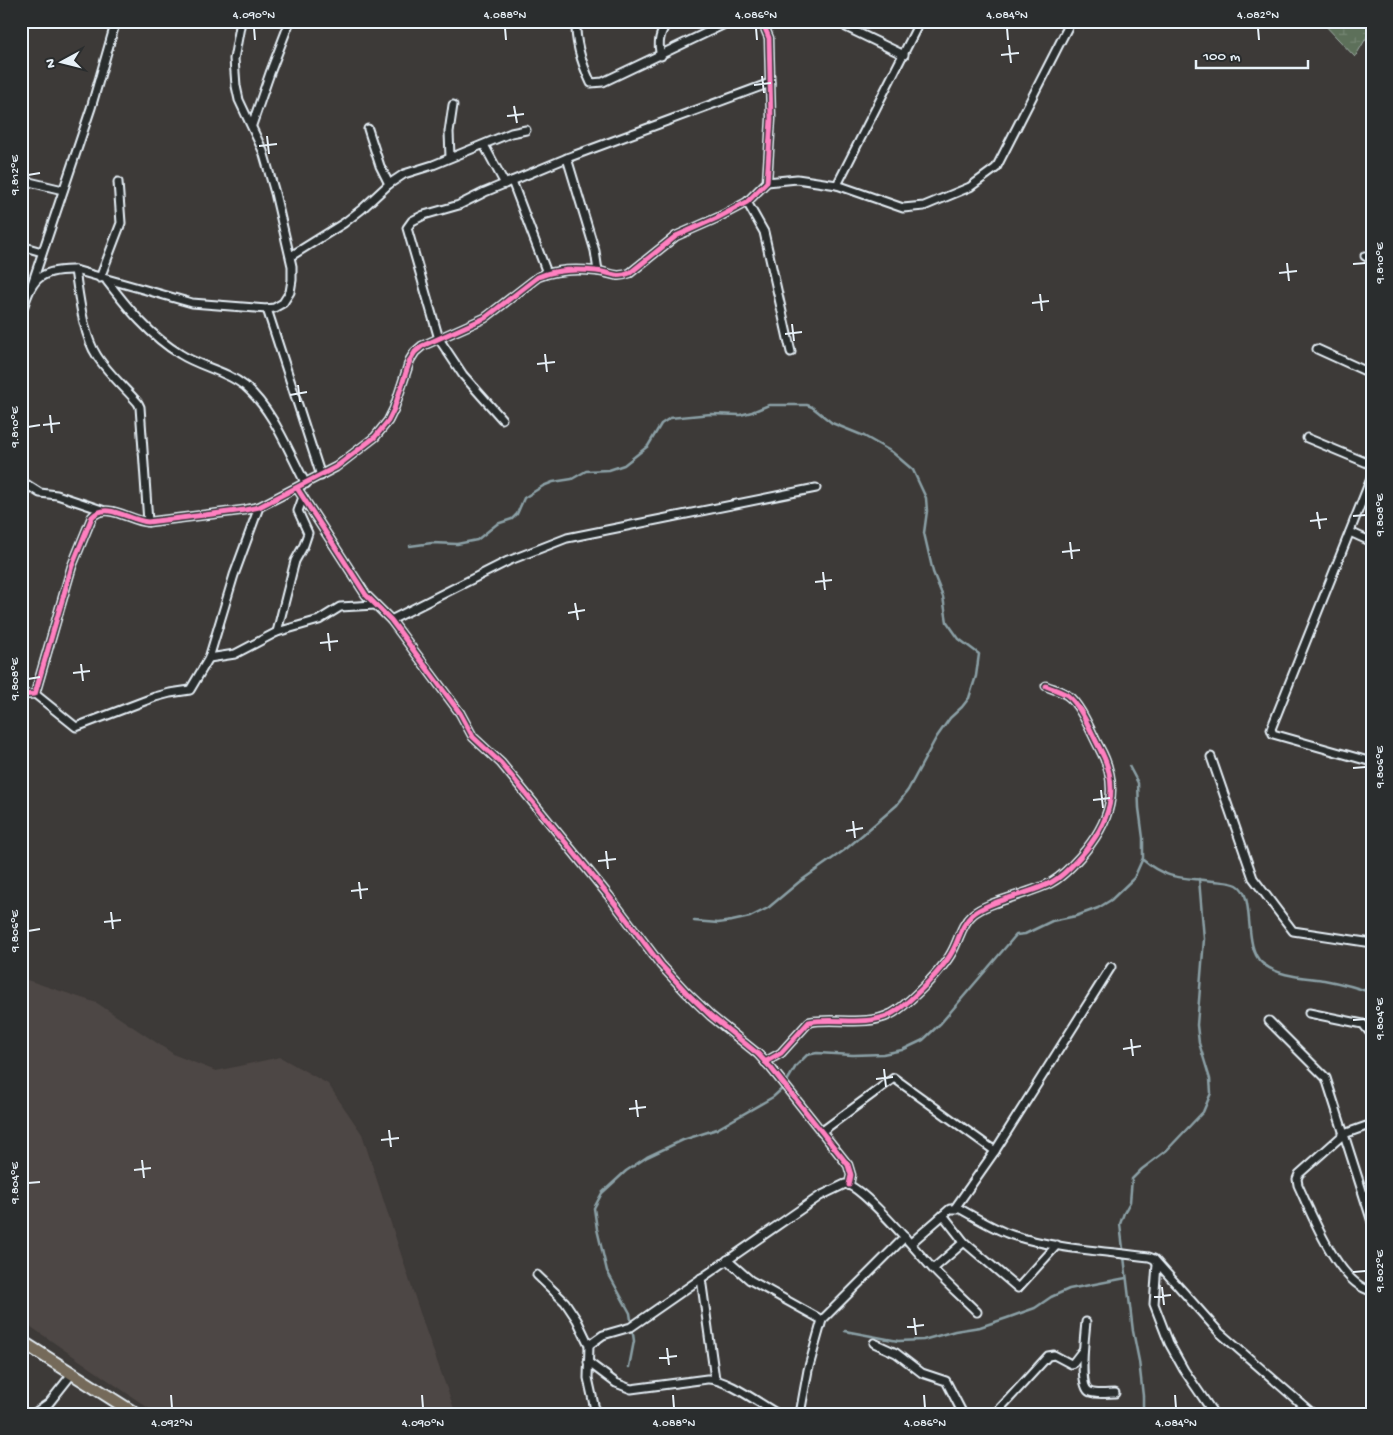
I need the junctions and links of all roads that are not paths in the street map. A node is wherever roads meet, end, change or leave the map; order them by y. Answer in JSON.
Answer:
{"nodes":[{"id":1,"x":116,"y":21,"type":"edge"},
{"id":2,"x":241,"y":21,"type":"edge"},
{"id":3,"x":290,"y":21,"type":"edge"},
{"id":4,"x":576,"y":21,"type":"edge"},
{"id":5,"x":668,"y":21,"type":"edge"},
{"id":6,"x":731,"y":21,"type":"edge"},
{"id":7,"x":762,"y":21,"type":"edge"},
{"id":8,"x":920,"y":21,"type":"edge"},
{"id":9,"x":1071,"y":21,"type":"edge"},
{"id":10,"x":846,"y":27,"type":"dead end"},
{"id":11,"x":661,"y":56,"type":"junction"},
{"id":12,"x":904,"y":56,"type":"junction"},
{"id":13,"x":770,"y":83,"type":"junction"},
{"id":14,"x":453,"y":104,"type":"dead end"},
{"id":15,"x":252,"y":125,"type":"junction"},
{"id":16,"x":368,"y":129,"type":"dead end"},
{"id":17,"x":526,"y":130,"type":"dead end"},
{"id":18,"x":484,"y":145,"type":"junction"},
{"id":19,"x":450,"y":157,"type":"junction"},
{"id":20,"x":568,"y":158,"type":"junction"},
{"id":21,"x":21,"y":180,"type":"edge"},
{"id":22,"x":118,"y":182,"type":"dead end"},
{"id":23,"x":767,"y":182,"type":"junction"},
{"id":24,"x":509,"y":183,"type":"junction"},
{"id":25,"x":389,"y":184,"type":"junction"},
{"id":26,"x":837,"y":185,"type":"junction"},
{"id":27,"x":63,"y":190,"type":"junction"},
{"id":28,"x":747,"y":202,"type":"junction"},
{"id":29,"x":21,"y":246,"type":"edge"},
{"id":30,"x":42,"y":252,"type":"junction"},
{"id":31,"x":291,"y":256,"type":"junction"},
{"id":32,"x":1365,"y":256,"type":"dead end"},
{"id":33,"x":1372,"y":260,"type":"edge"},
{"id":34,"x":75,"y":270,"type":"junction"},
{"id":35,"x":598,"y":271,"type":"junction"},
{"id":36,"x":547,"y":273,"type":"junction"},
{"id":37,"x":104,"y":279,"type":"junction"},
{"id":38,"x":31,"y":287,"type":"junction"},
{"id":39,"x":267,"y":309,"type":"junction"},
{"id":40,"x":21,"y":315,"type":"edge"},
{"id":41,"x":439,"y":339,"type":"junction"},
{"id":42,"x":1316,"y":349,"type":"dead end"},
{"id":43,"x":792,"y":352,"type":"dead end"},
{"id":44,"x":1372,"y":374,"type":"edge"},
{"id":45,"x":502,"y":419,"type":"dead end"},
{"id":46,"x":1307,"y":438,"type":"dead end"},
{"id":47,"x":1372,"y":465,"type":"edge"},
{"id":48,"x":321,"y":476,"type":"junction"},
{"id":49,"x":1372,"y":476,"type":"edge"},
{"id":50,"x":21,"y":481,"type":"edge"},
{"id":51,"x":306,"y":484,"type":"junction"},
{"id":52,"x":297,"y":488,"type":"junction"},
{"id":53,"x":816,"y":488,"type":"dead end"},
{"id":54,"x":302,"y":497,"type":"junction"},
{"id":55,"x":259,"y":507,"type":"junction"},
{"id":56,"x":102,"y":510,"type":"junction"},
{"id":57,"x":148,"y":522,"type":"junction"},
{"id":58,"x":1350,"y":532,"type":"junction"},
{"id":59,"x":1372,"y":542,"type":"edge"},
{"id":60,"x":375,"y":605,"type":"junction"},
{"id":61,"x":391,"y":620,"type":"junction"},
{"id":62,"x":277,"y":632,"type":"junction"},
{"id":63,"x":209,"y":658,"type":"junction"},
{"id":64,"x":1046,"y":686,"type":"dead end"},
{"id":65,"x":35,"y":694,"type":"junction"},
{"id":66,"x":21,"y":695,"type":"edge"},
{"id":67,"x":1211,"y":757,"type":"dead end"},
{"id":68,"x":1372,"y":762,"type":"edge"},
{"id":69,"x":1372,"y":943,"type":"edge"},
{"id":70,"x":1111,"y":967,"type":"dead end"},
{"id":71,"x":1309,"y":1013,"type":"dead end"},
{"id":72,"x":1269,"y":1021,"type":"dead end"},
{"id":73,"x":1372,"y":1035,"type":"edge"},
{"id":74,"x":765,"y":1062,"type":"junction"},
{"id":75,"x":1372,"y":1124,"type":"edge"},
{"id":76,"x":821,"y":1132,"type":"junction"},
{"id":77,"x":1344,"y":1134,"type":"junction"},
{"id":78,"x":995,"y":1151,"type":"junction"},
{"id":79,"x":849,"y":1185,"type":"junction"},
{"id":80,"x":955,"y":1208,"type":"junction"},
{"id":81,"x":943,"y":1215,"type":"junction"},
{"id":82,"x":1372,"y":1222,"type":"edge"},
{"id":83,"x":905,"y":1236,"type":"junction"},
{"id":84,"x":964,"y":1242,"type":"junction"},
{"id":85,"x":911,"y":1243,"type":"junction"},
{"id":86,"x":1057,"y":1245,"type":"junction"},
{"id":87,"x":727,"y":1260,"type":"junction"},
{"id":88,"x":1157,"y":1264,"type":"junction"},
{"id":89,"x":933,"y":1269,"type":"junction"},
{"id":90,"x":537,"y":1276,"type":"dead end"},
{"id":91,"x":702,"y":1278,"type":"junction"},
{"id":92,"x":1372,"y":1291,"type":"edge"},
{"id":93,"x":977,"y":1312,"type":"dead end"},
{"id":94,"x":822,"y":1320,"type":"junction"},
{"id":95,"x":1086,"y":1322,"type":"dead end"},
{"id":96,"x":21,"y":1341,"type":"edge"},
{"id":97,"x":874,"y":1343,"type":"dead end"},
{"id":98,"x":589,"y":1345,"type":"junction"},
{"id":99,"x":1083,"y":1350,"type":"junction"},
{"id":100,"x":588,"y":1362,"type":"junction"},
{"id":101,"x":72,"y":1374,"type":"junction"},
{"id":102,"x":715,"y":1379,"type":"junction"},
{"id":103,"x":1115,"y":1393,"type":"dead end"},
{"id":104,"x":33,"y":1414,"type":"edge"},
{"id":105,"x":136,"y":1414,"type":"edge"},
{"id":106,"x":596,"y":1414,"type":"edge"},
{"id":107,"x":778,"y":1414,"type":"edge"},
{"id":108,"x":800,"y":1414,"type":"edge"},
{"id":109,"x":964,"y":1414,"type":"edge"},
{"id":110,"x":995,"y":1414,"type":"edge"},
{"id":111,"x":1214,"y":1414,"type":"edge"},
{"id":112,"x":1313,"y":1414,"type":"edge"}],
"edges":[{"from":1,"to":27,"type":"street"},
{"from":2,"to":15,"type":"street"},
{"from":3,"to":15,"type":"street"},
{"from":4,"to":11,"type":"street"},
{"from":5,"to":11,"type":"street"},
{"from":6,"to":11,"type":"street"},
{"from":7,"to":13,"type":"street"},
{"from":8,"to":12,"type":"street"},
{"from":9,"to":26,"type":"street"},
{"from":10,"to":12,"type":"street"},
{"from":12,"to":26,"type":"street"},
{"from":13,"to":20,"type":"street"},
{"from":13,"to":23,"type":"street"},
{"from":14,"to":19,"type":"street"},
{"from":15,"to":31,"type":"street"},
{"from":16,"to":25,"type":"street"},
{"from":17,"to":18,"type":"street"},
{"from":18,"to":19,"type":"street"},
{"from":18,"to":24,"type":"street"},
{"from":19,"to":25,"type":"street"},
{"from":20,"to":24,"type":"street"},
{"from":20,"to":35,"type":"street"},
{"from":21,"to":27,"type":"street"},
{"from":22,"to":37,"type":"street"},
{"from":23,"to":26,"type":"street"},
{"from":23,"to":28,"type":"street"},
{"from":24,"to":36,"type":"street"},
{"from":24,"to":41,"type":"street"},
{"from":25,"to":31,"type":"street"},
{"from":27,"to":30,"type":"street"},
{"from":28,"to":35,"type":"street"},
{"from":28,"to":43,"type":"street"},
{"from":29,"to":30,"type":"street"},
{"from":30,"to":38,"type":"street"},
{"from":31,"to":39,"type":"street"},
{"from":32,"to":33,"type":"street"},
{"from":34,"to":37,"type":"street"},
{"from":34,"to":38,"type":"street"},
{"from":34,"to":57,"type":"street"},
{"from":35,"to":36,"type":"street"},
{"from":36,"to":41,"type":"street"},
{"from":37,"to":39,"type":"street"},
{"from":37,"to":51,"type":"street"},
{"from":38,"to":40,"type":"street"},
{"from":39,"to":48,"type":"street"},
{"from":41,"to":45,"type":"street"},
{"from":41,"to":48,"type":"street"},
{"from":42,"to":44,"type":"street"},
{"from":46,"to":47,"type":"street"},
{"from":48,"to":51,"type":"street"},
{"from":49,"to":58,"type":"street"},
{"from":50,"to":56,"type":"street"},
{"from":51,"to":52,"type":"street"},
{"from":52,"to":54,"type":"street"},
{"from":52,"to":55,"type":"street"},
{"from":53,"to":61,"type":"street"},
{"from":54,"to":60,"type":"street"},
{"from":54,"to":62,"type":"street"},
{"from":55,"to":57,"type":"street"},
{"from":55,"to":63,"type":"street"},
{"from":56,"to":57,"type":"street"},
{"from":56,"to":65,"type":"street"},
{"from":58,"to":59,"type":"street"},
{"from":58,"to":68,"type":"street"},
{"from":60,"to":61,"type":"street"},
{"from":60,"to":62,"type":"street"},
{"from":61,"to":74,"type":"street"},
{"from":62,"to":63,"type":"street"},
{"from":63,"to":65,"type":"street"},
{"from":64,"to":74,"type":"street"},
{"from":65,"to":66,"type":"street"},
{"from":67,"to":69,"type":"street"},
{"from":70,"to":78,"type":"street"},
{"from":71,"to":73,"type":"street"},
{"from":72,"to":77,"type":"street"},
{"from":74,"to":76,"type":"street"},
{"from":75,"to":77,"type":"street"},
{"from":76,"to":78,"type":"street"},
{"from":76,"to":79,"type":"street"},
{"from":77,"to":82,"type":"street"},
{"from":77,"to":92,"type":"street"},
{"from":78,"to":80,"type":"street"},
{"from":79,"to":83,"type":"street"},
{"from":79,"to":87,"type":"street"},
{"from":80,"to":81,"type":"street"},
{"from":80,"to":86,"type":"street"},
{"from":81,"to":84,"type":"street"},
{"from":81,"to":85,"type":"street"},
{"from":83,"to":85,"type":"street"},
{"from":83,"to":94,"type":"street"},
{"from":84,"to":86,"type":"street"},
{"from":84,"to":89,"type":"street"},
{"from":85,"to":89,"type":"street"},
{"from":86,"to":88,"type":"street"},
{"from":87,"to":91,"type":"street"},
{"from":87,"to":94,"type":"street"},
{"from":88,"to":111,"type":"street"},
{"from":88,"to":112,"type":"street"},
{"from":89,"to":93,"type":"street"},
{"from":90,"to":98,"type":"street"},
{"from":91,"to":98,"type":"street"},
{"from":91,"to":102,"type":"street"},
{"from":94,"to":108,"type":"street"},
{"from":95,"to":99,"type":"street"},
{"from":96,"to":101,"type":"main road"},
{"from":97,"to":109,"type":"street"},
{"from":98,"to":100,"type":"street"},
{"from":99,"to":103,"type":"street"},
{"from":99,"to":110,"type":"street"},
{"from":100,"to":102,"type":"street"},
{"from":100,"to":106,"type":"street"},
{"from":101,"to":104,"type":"street"},
{"from":101,"to":105,"type":"main road"},
{"from":102,"to":107,"type":"street"}]}
